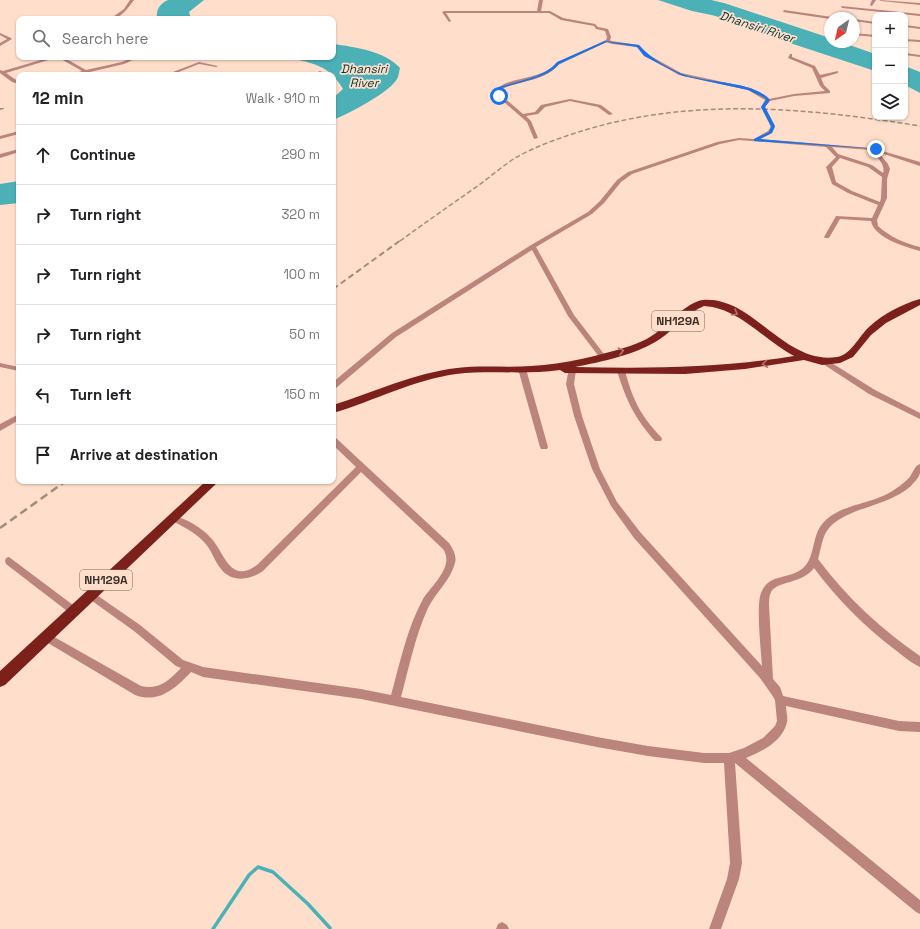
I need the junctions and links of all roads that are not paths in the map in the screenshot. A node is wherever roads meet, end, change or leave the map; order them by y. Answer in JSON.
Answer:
{"nodes":[{"id":1,"x":132,"y":0,"type":"edge"},
{"id":2,"x":541,"y":0,"type":"edge"},
{"id":3,"x":874,"y":0,"type":"edge"},
{"id":4,"x":881,"y":0,"type":"edge"},
{"id":5,"x":920,"y":4,"type":"edge"},
{"id":6,"x":872,"y":5,"type":"dead end"},
{"id":7,"x":842,"y":7,"type":"dead end"},
{"id":8,"x":539,"y":11,"type":"junction"},
{"id":9,"x":784,"y":11,"type":"dead end"},
{"id":10,"x":116,"y":16,"type":"edge"},
{"id":11,"x":920,"y":16,"type":"edge"},
{"id":12,"x":824,"y":17,"type":"edge"},
{"id":13,"x":449,"y":21,"type":"dead end"},
{"id":14,"x":860,"y":21,"type":"edge"},
{"id":15,"x":872,"y":23,"type":"edge"},
{"id":16,"x":908,"y":26,"type":"edge"},
{"id":17,"x":920,"y":28,"type":"edge"},
{"id":18,"x":0,"y":34,"type":"edge"},
{"id":19,"x":860,"y":35,"type":"edge"},
{"id":20,"x":872,"y":36,"type":"edge"},
{"id":21,"x":908,"y":40,"type":"edge"},
{"id":22,"x":920,"y":41,"type":"edge"},
{"id":23,"x":612,"y":43,"type":"junction"},
{"id":24,"x":0,"y":45,"type":"edge"},
{"id":25,"x":908,"y":54,"type":"edge"},
{"id":26,"x":791,"y":55,"type":"dead end"},
{"id":27,"x":920,"y":56,"type":"edge"},
{"id":28,"x":44,"y":60,"type":"edge"},
{"id":29,"x":65,"y":60,"type":"edge"},
{"id":30,"x":129,"y":60,"type":"edge"},
{"id":31,"x":216,"y":66,"type":"dead end"},
{"id":32,"x":1,"y":72,"type":"edge"},
{"id":33,"x":84,"y":72,"type":"edge"},
{"id":34,"x":93,"y":72,"type":"edge"},
{"id":35,"x":175,"y":72,"type":"edge"},
{"id":36,"x":837,"y":72,"type":"dead end"},
{"id":37,"x":819,"y":77,"type":"junction"},
{"id":38,"x":16,"y":82,"type":"edge"},
{"id":39,"x":768,"y":100,"type":"junction"},
{"id":40,"x":611,"y":114,"type":"dead end"},
{"id":41,"x":523,"y":115,"type":"junction"},
{"id":42,"x":16,"y":133,"type":"edge"},
{"id":43,"x":0,"y":138,"type":"edge"},
{"id":44,"x":536,"y":138,"type":"dead end"},
{"id":45,"x":756,"y":140,"type":"junction"},
{"id":46,"x":828,"y":146,"type":"junction"},
{"id":47,"x":872,"y":149,"type":"junction"},
{"id":48,"x":16,"y":151,"type":"edge"},
{"id":49,"x":0,"y":156,"type":"edge"},
{"id":50,"x":839,"y":156,"type":"junction"},
{"id":51,"x":920,"y":164,"type":"edge"},
{"id":52,"x":884,"y":176,"type":"junction"},
{"id":53,"x":881,"y":204,"type":"junction"},
{"id":54,"x":874,"y":220,"type":"junction"},
{"id":55,"x":826,"y":237,"type":"dead end"},
{"id":56,"x":533,"y":246,"type":"junction"},
{"id":57,"x":920,"y":249,"type":"edge"},
{"id":58,"x":920,"y":302,"type":"edge"},
{"id":59,"x":602,"y":356,"type":"junction"},
{"id":60,"x":804,"y":357,"type":"junction"},
{"id":61,"x":825,"y":362,"type":"junction"},
{"id":62,"x":0,"y":364,"type":"edge"},
{"id":63,"x":16,"y":368,"type":"edge"},
{"id":64,"x":522,"y":369,"type":"junction"},
{"id":65,"x":543,"y":369,"type":"junction"},
{"id":66,"x":572,"y":370,"type":"junction"},
{"id":67,"x":622,"y":371,"type":"junction"},
{"id":68,"x":336,"y":383,"type":"edge"},
{"id":69,"x":336,"y":408,"type":"edge"},
{"id":70,"x":920,"y":416,"type":"edge"},
{"id":71,"x":16,"y":419,"type":"edge"},
{"id":72,"x":0,"y":428,"type":"edge"},
{"id":73,"x":658,"y":439,"type":"dead end"},
{"id":74,"x":336,"y":443,"type":"edge"},
{"id":75,"x":544,"y":446,"type":"dead end"},
{"id":76,"x":362,"y":466,"type":"junction"},
{"id":77,"x":920,"y":467,"type":"edge"},
{"id":78,"x":210,"y":484,"type":"edge"},
{"id":79,"x":173,"y":518,"type":"junction"},
{"id":80,"x":813,"y":560,"type":"junction"},
{"id":81,"x":9,"y":561,"type":"dead end"},
{"id":82,"x":91,"y":595,"type":"junction"},
{"id":83,"x":74,"y":611,"type":"junction"},
{"id":84,"x":46,"y":637,"type":"junction"},
{"id":85,"x":920,"y":662,"type":"edge"},
{"id":86,"x":189,"y":667,"type":"junction"},
{"id":87,"x":0,"y":680,"type":"edge"},
{"id":88,"x":768,"y":680,"type":"junction"},
{"id":89,"x":394,"y":700,"type":"junction"},
{"id":90,"x":780,"y":700,"type":"junction"},
{"id":91,"x":920,"y":727,"type":"edge"},
{"id":92,"x":732,"y":757,"type":"junction"},
{"id":93,"x":920,"y":908,"type":"edge"},
{"id":94,"x":715,"y":929,"type":"edge"}],
"edges":[{"from":1,"to":10,"type":"street"},
{"from":2,"to":8,"type":"street"},
{"from":3,"to":6,"type":"street"},
{"from":4,"to":5,"type":"street"},
{"from":7,"to":11,"type":"street"},
{"from":8,"to":13,"type":"street"},
{"from":8,"to":23,"type":"street"},
{"from":9,"to":12,"type":"street"},
{"from":14,"to":15,"type":"street"},
{"from":16,"to":17,"type":"street"},
{"from":18,"to":24,"type":"street"},
{"from":19,"to":20,"type":"street"},
{"from":21,"to":22,"type":"street"},
{"from":23,"to":39,"type":"street"},
{"from":23,"to":41,"type":"street"},
{"from":25,"to":27,"type":"street"},
{"from":26,"to":37,"type":"street"},
{"from":28,"to":32,"type":"street"},
{"from":29,"to":33,"type":"street"},
{"from":30,"to":34,"type":"street"},
{"from":31,"to":35,"type":"street"},
{"from":32,"to":38,"type":"street"},
{"from":36,"to":37,"type":"street"},
{"from":37,"to":39,"type":"street"},
{"from":39,"to":45,"type":"street"},
{"from":40,"to":41,"type":"street"},
{"from":41,"to":44,"type":"street"},
{"from":42,"to":43,"type":"street"},
{"from":45,"to":46,"type":"street"},
{"from":45,"to":56,"type":"street"},
{"from":46,"to":47,"type":"street"},
{"from":46,"to":50,"type":"street"},
{"from":47,"to":51,"type":"street"},
{"from":47,"to":52,"type":"street"},
{"from":48,"to":49,"type":"street"},
{"from":50,"to":52,"type":"street"},
{"from":50,"to":53,"type":"street"},
{"from":52,"to":53,"type":"street"},
{"from":53,"to":54,"type":"street"},
{"from":54,"to":55,"type":"street"},
{"from":54,"to":57,"type":"street"},
{"from":56,"to":59,"type":"street"},
{"from":56,"to":68,"type":"street"},
{"from":58,"to":61,"type":"highway","number":"NH129A"},
{"from":59,"to":60,"type":"highway","number":"NH129A","one_way":true},
{"from":59,"to":65,"type":"highway","number":"NH129A"},
{"from":60,"to":61,"type":"highway","number":"NH129A"},
{"from":60,"to":67,"type":"highway","number":"NH129A","one_way":true},
{"from":61,"to":70,"type":"street"},
{"from":62,"to":63,"type":"street"},
{"from":64,"to":65,"type":"highway","number":"NH129A"},
{"from":64,"to":69,"type":"highway","number":"NH129A"},
{"from":64,"to":75,"type":"street"},
{"from":65,"to":66,"type":"highway","number":"NH129A"},
{"from":66,"to":67,"type":"highway","number":"NH129A"},
{"from":66,"to":88,"type":"street"},
{"from":67,"to":73,"type":"street"},
{"from":71,"to":72,"type":"street"},
{"from":74,"to":76,"type":"street"},
{"from":76,"to":79,"type":"street"},
{"from":76,"to":89,"type":"street"},
{"from":77,"to":80,"type":"street"},
{"from":78,"to":79,"type":"highway","number":"NH129A"},
{"from":79,"to":82,"type":"highway","number":"NH129A"},
{"from":80,"to":85,"type":"street"},
{"from":80,"to":88,"type":"street"},
{"from":81,"to":83,"type":"street"},
{"from":82,"to":83,"type":"highway","number":"NH129A"},
{"from":82,"to":86,"type":"street"},
{"from":83,"to":84,"type":"highway","number":"NH129A"},
{"from":84,"to":86,"type":"street"},
{"from":84,"to":87,"type":"highway","number":"NH129A"},
{"from":86,"to":89,"type":"street"},
{"from":88,"to":90,"type":"street"},
{"from":89,"to":92,"type":"street"},
{"from":90,"to":91,"type":"street"},
{"from":90,"to":92,"type":"street"},
{"from":92,"to":93,"type":"street"},
{"from":92,"to":94,"type":"street"}]}
